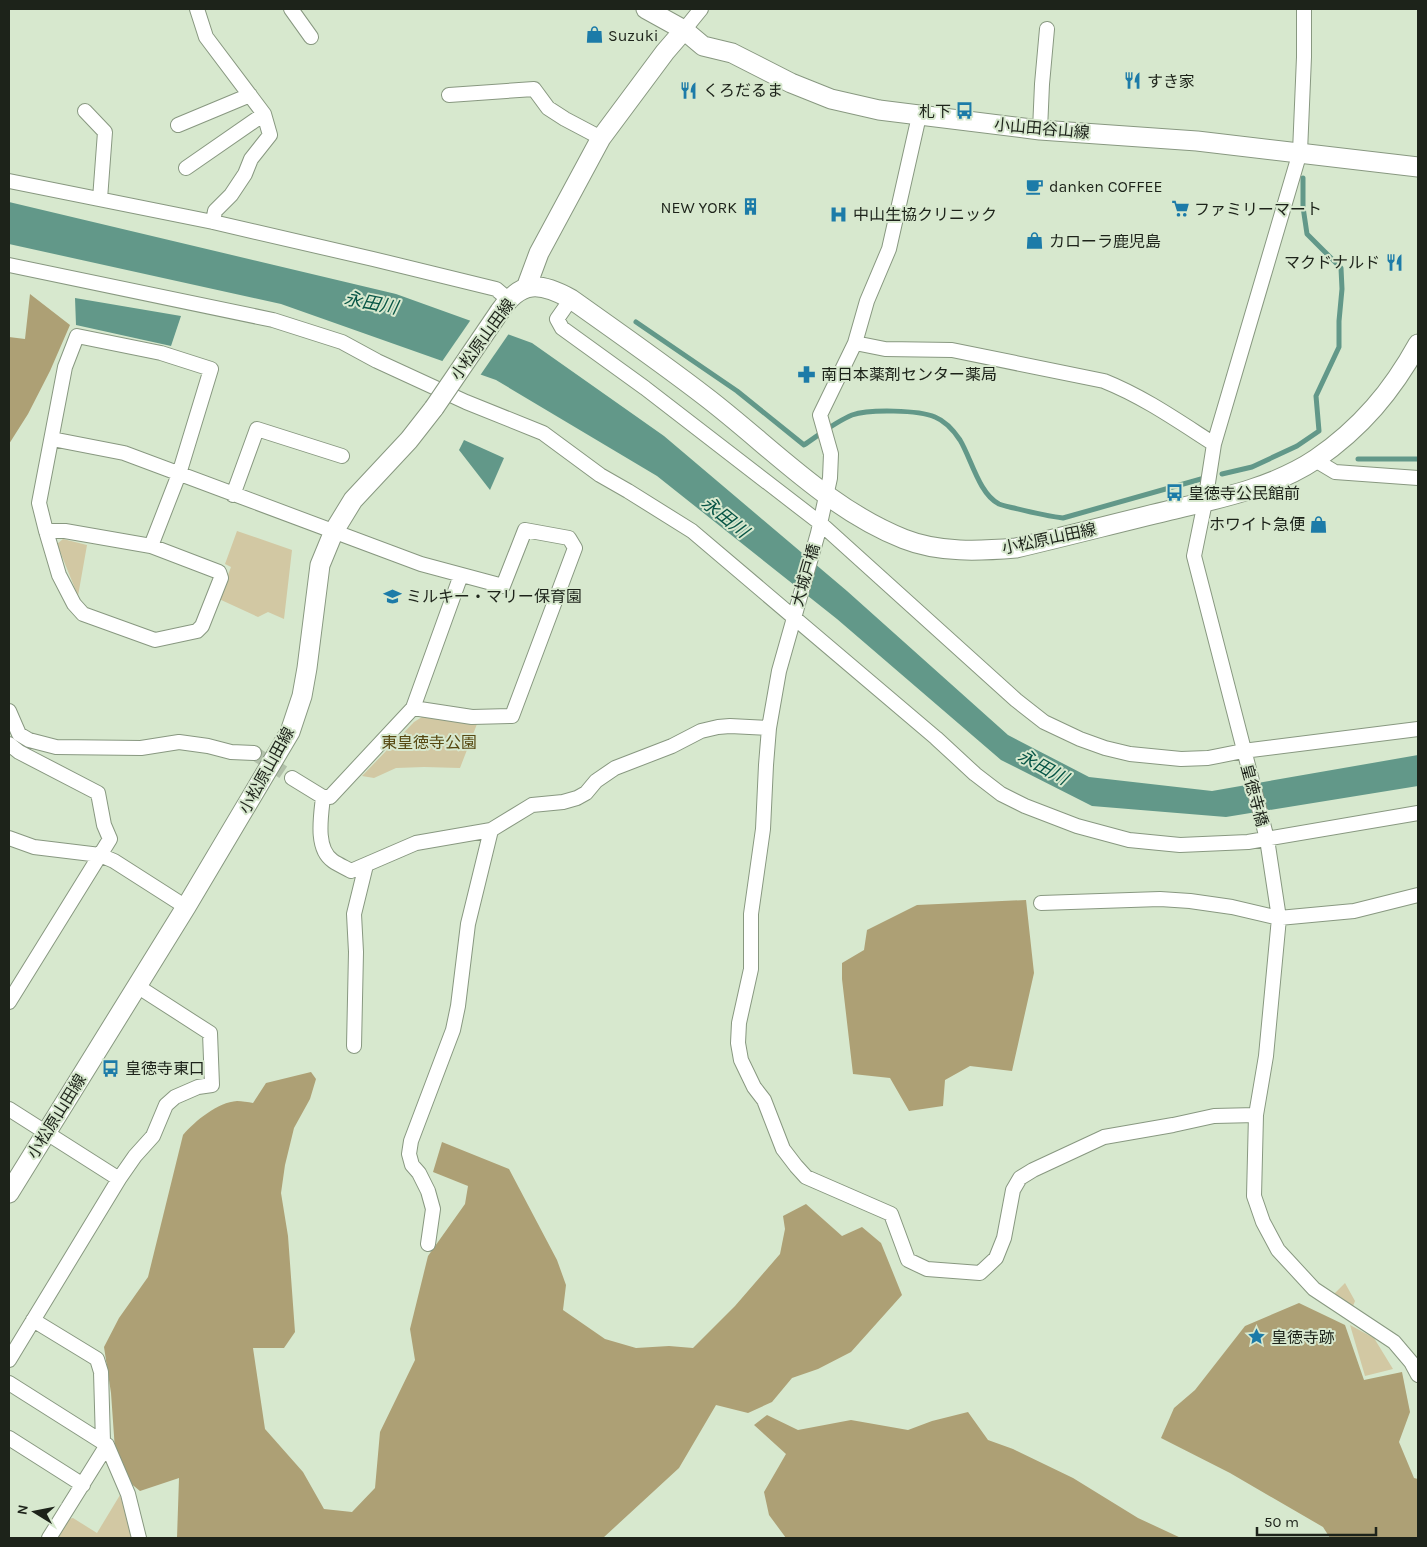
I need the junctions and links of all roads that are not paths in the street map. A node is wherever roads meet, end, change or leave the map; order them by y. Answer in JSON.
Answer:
{"nodes":[{"id":1,"x":197,"y":9,"type":"edge"},
{"id":2,"x":291,"y":9,"type":"edge"},
{"id":3,"x":646,"y":9,"type":"edge"},
{"id":4,"x":672,"y":9,"type":"edge"},
{"id":5,"x":701,"y":9,"type":"edge"},
{"id":6,"x":1304,"y":9,"type":"edge"},
{"id":7,"x":1047,"y":29,"type":"dead end"},
{"id":8,"x":684,"y":30,"type":"junction"},
{"id":9,"x":312,"y":37,"type":"dead end"},
{"id":10,"x":250,"y":95,"type":"junction"},
{"id":11,"x":449,"y":95,"type":"dead end"},
{"id":12,"x":85,"y":112,"type":"dead end"},
{"id":13,"x":264,"y":114,"type":"junction"},
{"id":14,"x":919,"y":116,"type":"junction"},
{"id":15,"x":178,"y":125,"type":"dead end"},
{"id":16,"x":1040,"y":130,"type":"junction"},
{"id":17,"x":601,"y":138,"type":"junction"},
{"id":18,"x":1300,"y":152,"type":"junction"},
{"id":19,"x":1418,"y":167,"type":"edge"},
{"id":20,"x":186,"y":168,"type":"dead end"},
{"id":21,"x":9,"y":181,"type":"edge"},
{"id":22,"x":100,"y":199,"type":"junction"},
{"id":23,"x":213,"y":222,"type":"junction"},
{"id":24,"x":9,"y":265,"type":"edge"},
{"id":25,"x":526,"y":288,"type":"junction"},
{"id":26,"x":571,"y":299,"type":"junction"},
{"id":27,"x":504,"y":305,"type":"junction"},
{"id":28,"x":855,"y":343,"type":"junction"},
{"id":29,"x":1418,"y":344,"type":"edge"},
{"id":30,"x":52,"y":439,"type":"junction"},
{"id":31,"x":1214,"y":444,"type":"junction"},
{"id":32,"x":342,"y":456,"type":"dead end"},
{"id":33,"x":1315,"y":460,"type":"junction"},
{"id":34,"x":179,"y":474,"type":"junction"},
{"id":35,"x":1418,"y":478,"type":"edge"},
{"id":36,"x":233,"y":495,"type":"junction"},
{"id":37,"x":826,"y":495,"type":"junction"},
{"id":38,"x":1205,"y":502,"type":"junction"},
{"id":39,"x":818,"y":528,"type":"junction"},
{"id":40,"x":334,"y":531,"type":"junction"},
{"id":41,"x":46,"y":532,"type":"junction"},
{"id":42,"x":152,"y":546,"type":"junction"},
{"id":43,"x":461,"y":575,"type":"junction"},
{"id":44,"x":793,"y":618,"type":"junction"},
{"id":45,"x":413,"y":708,"type":"junction"},
{"id":46,"x":9,"y":711,"type":"edge"},
{"id":47,"x":769,"y":728,"type":"junction"},
{"id":48,"x":1418,"y":729,"type":"edge"},
{"id":49,"x":9,"y":744,"type":"edge"},
{"id":50,"x":1244,"y":752,"type":"junction"},
{"id":51,"x":254,"y":753,"type":"tunnel mouth"},
{"id":52,"x":292,"y":778,"type":"tunnel mouth"},
{"id":53,"x":323,"y":797,"type":"junction"},
{"id":54,"x":1418,"y":814,"type":"edge"},
{"id":55,"x":491,"y":830,"type":"junction"},
{"id":56,"x":9,"y":838,"type":"edge"},
{"id":57,"x":1266,"y":839,"type":"junction"},
{"id":58,"x":100,"y":855,"type":"junction"},
{"id":59,"x":366,"y":865,"type":"junction"},
{"id":60,"x":1418,"y":895,"type":"edge"},
{"id":61,"x":1041,"y":903,"type":"dead end"},
{"id":62,"x":186,"y":907,"type":"junction"},
{"id":63,"x":1279,"y":918,"type":"junction"},
{"id":64,"x":137,"y":986,"type":"junction"},
{"id":65,"x":9,"y":1002,"type":"edge"},
{"id":66,"x":354,"y":1046,"type":"dead end"},
{"id":67,"x":9,"y":1109,"type":"edge"},
{"id":68,"x":1256,"y":1115,"type":"junction"},
{"id":69,"x":47,"y":1132,"type":"junction"},
{"id":70,"x":119,"y":1178,"type":"junction"},
{"id":71,"x":9,"y":1193,"type":"edge"},
{"id":72,"x":428,"y":1244,"type":"dead end"},
{"id":73,"x":33,"y":1320,"type":"junction"},
{"id":74,"x":9,"y":1360,"type":"edge"},
{"id":75,"x":1418,"y":1374,"type":"edge"},
{"id":76,"x":9,"y":1383,"type":"edge"},
{"id":77,"x":105,"y":1444,"type":"junction"},
{"id":78,"x":11,"y":1445,"type":"edge"},
{"id":79,"x":83,"y":1485,"type":"junction"},
{"id":80,"x":49,"y":1538,"type":"edge"},
{"id":81,"x":140,"y":1538,"type":"edge"}],
"edges":[{"from":1,"to":10,"type":"street"},
{"from":2,"to":9,"type":"street"},
{"from":3,"to":8,"type":"street","name":"小山田谷山線"},
{"from":4,"to":8,"type":"street","name":"小山田谷山線"},
{"from":5,"to":8,"type":"street"},
{"from":6,"to":18,"type":"street","name":"皇徳寺橋"},
{"from":7,"to":16,"type":"street"},
{"from":8,"to":14,"type":"street","name":"小山田谷山線"},
{"from":8,"to":17,"type":"street"},
{"from":10,"to":13,"type":"street"},
{"from":10,"to":15,"type":"street"},
{"from":11,"to":17,"type":"street"},
{"from":12,"to":22,"type":"street"},
{"from":13,"to":20,"type":"street"},
{"from":13,"to":23,"type":"street"},
{"from":14,"to":16,"type":"street","name":"小山田谷山線"},
{"from":14,"to":28,"type":"street"},
{"from":16,"to":18,"type":"street","name":"小山田谷山線"},
{"from":17,"to":25,"type":"street"},
{"from":18,"to":19,"type":"street","name":"小山田谷山線"},
{"from":18,"to":31,"type":"street","name":"皇徳寺橋"},
{"from":21,"to":22,"type":"street"},
{"from":22,"to":23,"type":"street"},
{"from":23,"to":27,"type":"street"},
{"from":24,"to":44,"type":"street"},
{"from":25,"to":26,"type":"street","name":"小松原山田線"},
{"from":25,"to":27,"type":"street","name":"小松原山田線"},
{"from":26,"to":37,"type":"street","name":"小松原山田線"},
{"from":26,"to":39,"type":"street"},
{"from":27,"to":40,"type":"street","name":"小松原山田線","bridge":true},
{"from":28,"to":31,"type":"street"},
{"from":28,"to":37,"type":"street","name":"大城戸橋"},
{"from":29,"to":33,"type":"street","name":"小松原山田線"},
{"from":30,"to":34,"type":"street"},
{"from":30,"to":34,"type":"street"},
{"from":30,"to":41,"type":"street"},
{"from":31,"to":38,"type":"street","name":"皇徳寺橋"},
{"from":32,"to":36,"type":"street"},
{"from":33,"to":35,"type":"street"},
{"from":33,"to":38,"type":"street","name":"小松原山田線"},
{"from":34,"to":36,"type":"street"},
{"from":34,"to":42,"type":"street"},
{"from":36,"to":40,"type":"street"},
{"from":37,"to":38,"type":"street","name":"小松原山田線"},
{"from":37,"to":39,"type":"street","name":"大城戸橋"},
{"from":38,"to":50,"type":"street","name":"皇徳寺橋"},
{"from":39,"to":44,"type":"street","name":"大城戸橋"},
{"from":39,"to":50,"type":"street"},
{"from":40,"to":43,"type":"street"},
{"from":40,"to":62,"type":"street","name":"小松原山田線"},
{"from":41,"to":42,"type":"street"},
{"from":41,"to":42,"type":"street"},
{"from":43,"to":45,"type":"street"},
{"from":43,"to":45,"type":"street"},
{"from":44,"to":47,"type":"street","name":"大城戸橋"},
{"from":44,"to":57,"type":"street"},
{"from":45,"to":53,"type":"street"},
{"from":46,"to":51,"type":"street"},
{"from":47,"to":55,"type":"street"},
{"from":47,"to":68,"type":"street","name":"大城戸橋"},
{"from":48,"to":50,"type":"street"},
{"from":49,"to":58,"type":"street"},
{"from":50,"to":57,"type":"street","name":"皇徳寺橋"},
{"from":52,"to":53,"type":"street"},
{"from":53,"to":59,"type":"street"},
{"from":54,"to":57,"type":"street"},
{"from":55,"to":59,"type":"street"},
{"from":55,"to":72,"type":"street"},
{"from":56,"to":58,"type":"street"},
{"from":57,"to":63,"type":"street","name":"皇徳寺橋"},
{"from":58,"to":62,"type":"street"},
{"from":58,"to":65,"type":"street"},
{"from":59,"to":66,"type":"street"},
{"from":60,"to":63,"type":"street"},
{"from":61,"to":63,"type":"street"},
{"from":62,"to":64,"type":"street","name":"小松原山田線"},
{"from":63,"to":68,"type":"street","name":"皇徳寺橋"},
{"from":64,"to":69,"type":"street","name":"小松原山田線"},
{"from":64,"to":70,"type":"street"},
{"from":67,"to":69,"type":"street"},
{"from":68,"to":75,"type":"street","name":"皇徳寺橋"},
{"from":69,"to":70,"type":"street"},
{"from":69,"to":71,"type":"street","name":"小松原山田線"},
{"from":70,"to":73,"type":"street"},
{"from":73,"to":74,"type":"street"},
{"from":73,"to":77,"type":"street"},
{"from":76,"to":77,"type":"street"},
{"from":77,"to":79,"type":"street"},
{"from":77,"to":81,"type":"street"},
{"from":78,"to":79,"type":"street"},
{"from":79,"to":80,"type":"street"}]}
